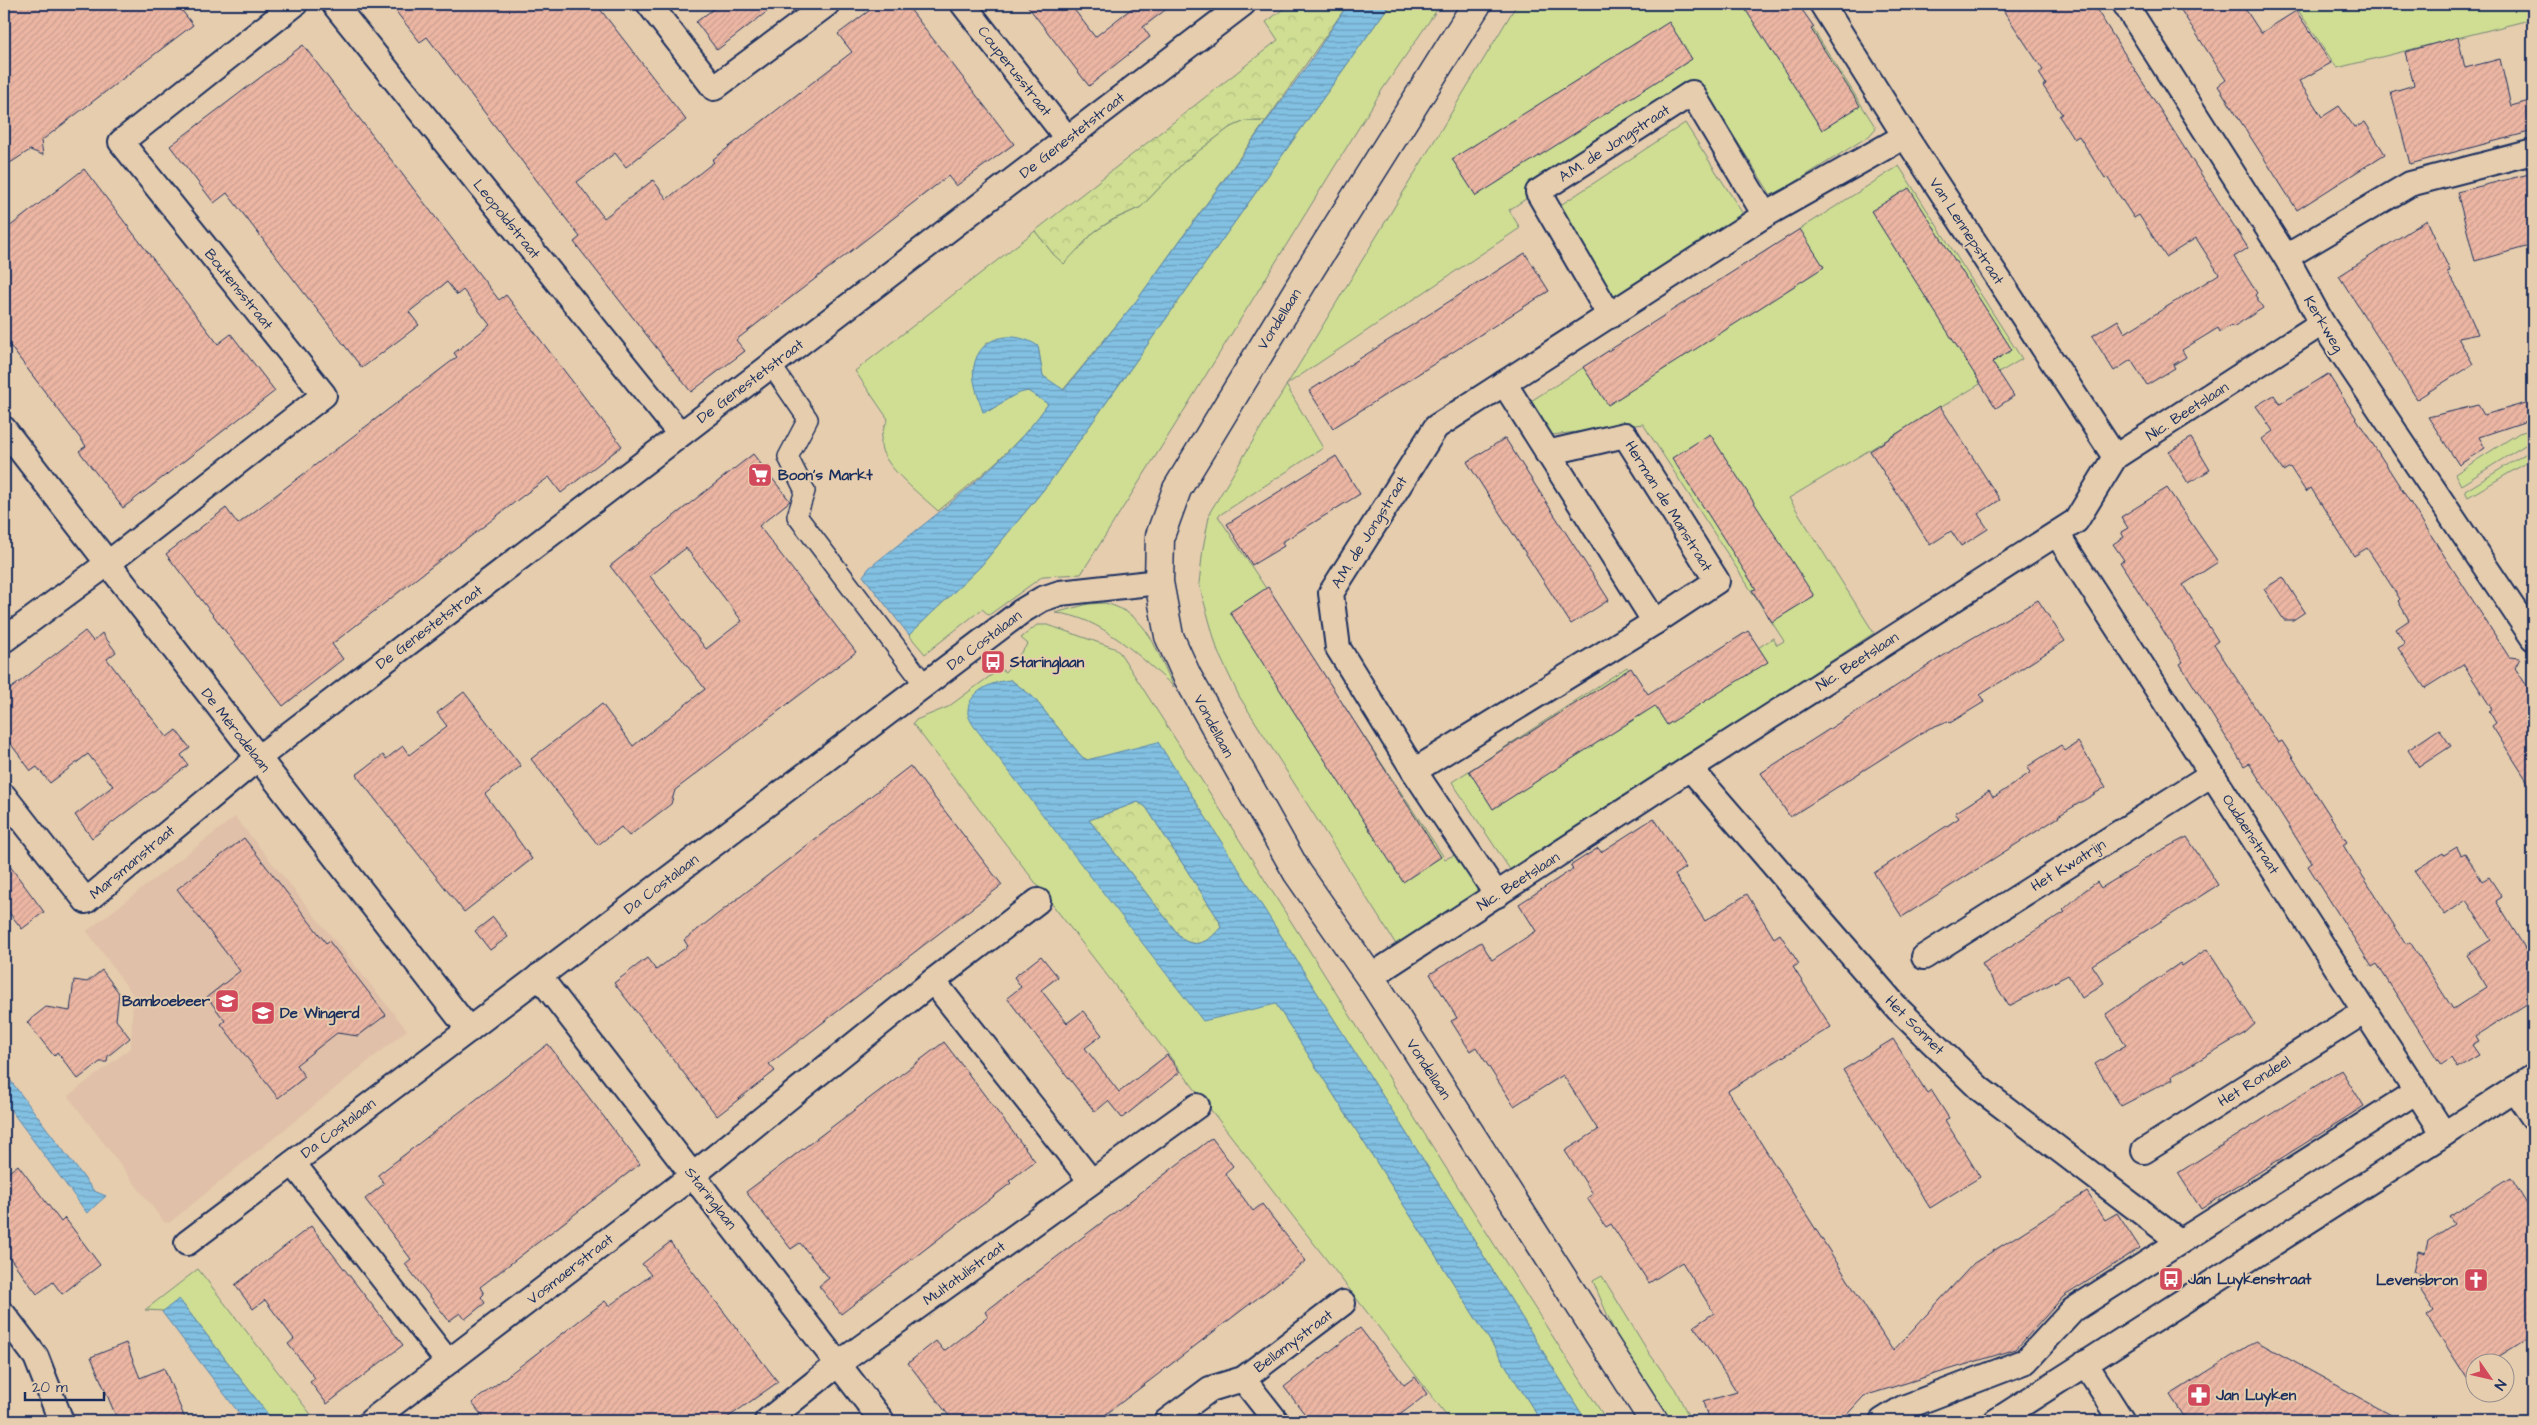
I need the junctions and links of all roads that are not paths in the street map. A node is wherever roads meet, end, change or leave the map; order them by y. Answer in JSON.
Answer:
{"nodes":[{"id":1,"x":295,"y":4,"type":"edge"},
{"id":2,"x":334,"y":4,"type":"edge"},
{"id":3,"x":649,"y":4,"type":"edge"},
{"id":4,"x":827,"y":4,"type":"edge"},
{"id":5,"x":963,"y":4,"type":"edge"},
{"id":6,"x":1243,"y":4,"type":"edge"},
{"id":7,"x":1477,"y":4,"type":"edge"},
{"id":8,"x":1822,"y":4,"type":"edge"},
{"id":9,"x":2126,"y":4,"type":"edge"},
{"id":10,"x":1905,"y":136,"type":"junction"},
{"id":11,"x":1067,"y":138,"type":"junction"},
{"id":12,"x":2533,"y":152,"type":"edge"},
{"id":13,"x":1765,"y":215,"type":"junction"},
{"id":14,"x":2286,"y":257,"type":"junction"},
{"id":15,"x":1610,"y":316,"type":"junction"},
{"id":16,"x":2322,"y":323,"type":"junction"},
{"id":17,"x":771,"y":365,"type":"junction"},
{"id":18,"x":1504,"y":383,"type":"junction"},
{"id":19,"x":4,"y":429,"type":"edge"},
{"id":20,"x":680,"y":434,"type":"junction"},
{"id":21,"x":1547,"y":453,"type":"junction"},
{"id":22,"x":2115,"y":457,"type":"junction"},
{"id":23,"x":2057,"y":534,"type":"junction"},
{"id":24,"x":107,"y":564,"type":"junction"},
{"id":25,"x":1159,"y":582,"type":"junction"},
{"id":26,"x":1654,"y":622,"type":"junction"},
{"id":27,"x":2533,"y":638,"type":"edge"},
{"id":28,"x":4,"y":640,"type":"edge"},
{"id":29,"x":924,"y":684,"type":"junction"},
{"id":30,"x":258,"y":758,"type":"junction"},
{"id":31,"x":1690,"y":768,"type":"junction"},
{"id":32,"x":1414,"y":771,"type":"junction"},
{"id":33,"x":2212,"y":774,"type":"junction"},
{"id":34,"x":4,"y":796,"type":"edge"},
{"id":35,"x":1497,"y":895,"type":"junction"},
{"id":36,"x":1038,"y":901,"type":"dead end"},
{"id":37,"x":1924,"y":957,"type":"dead end"},
{"id":38,"x":539,"y":976,"type":"junction"},
{"id":39,"x":1370,"y":977,"type":"junction"},
{"id":40,"x":933,"y":981,"type":"junction"},
{"id":41,"x":2365,"y":1011,"type":"junction"},
{"id":42,"x":468,"y":1030,"type":"junction"},
{"id":43,"x":2524,"y":1083,"type":"edge"},
{"id":44,"x":2417,"y":1091,"type":"junction"},
{"id":45,"x":1197,"y":1106,"type":"dead end"},
{"id":46,"x":2533,"y":1117,"type":"edge"},
{"id":47,"x":2444,"y":1134,"type":"junction"},
{"id":48,"x":2144,"y":1151,"type":"dead end"},
{"id":49,"x":293,"y":1163,"type":"junction"},
{"id":50,"x":693,"y":1175,"type":"junction"},
{"id":51,"x":1091,"y":1182,"type":"junction"},
{"id":52,"x":2179,"y":1241,"type":"junction"},
{"id":53,"x":187,"y":1243,"type":"dead end"},
{"id":54,"x":1343,"y":1303,"type":"dead end"},
{"id":55,"x":4,"y":1315,"type":"edge"},
{"id":56,"x":448,"y":1362,"type":"junction"},
{"id":57,"x":838,"y":1364,"type":"junction"},
{"id":58,"x":2085,"y":1364,"type":"junction"},
{"id":59,"x":1243,"y":1379,"type":"junction"},
{"id":60,"x":61,"y":1421,"type":"edge"},
{"id":61,"x":371,"y":1421,"type":"edge"},
{"id":62,"x":767,"y":1421,"type":"edge"},
{"id":63,"x":882,"y":1421,"type":"edge"},
{"id":64,"x":1166,"y":1421,"type":"edge"},
{"id":65,"x":1276,"y":1421,"type":"edge"},
{"id":66,"x":1654,"y":1421,"type":"edge"},
{"id":67,"x":1882,"y":1421,"type":"edge"},
{"id":68,"x":1996,"y":1421,"type":"edge"},
{"id":69,"x":2122,"y":1421,"type":"edge"}],
"edges":[{"from":1,"to":24,"type":"street","name":"Boutensstraat"},
{"from":2,"to":20,"type":"street","name":"Leopoldstraat"},
{"from":3,"to":4,"type":"street"},
{"from":5,"to":11,"type":"street","name":"Couperusstraat"},
{"from":6,"to":11,"type":"street","name":"De Genestetstraat"},
{"from":7,"to":25,"type":"street","name":"Vondellaan"},
{"from":8,"to":10,"type":"street","name":"Van Lennepstraat"},
{"from":9,"to":14,"type":"street","name":"Kerkweg"},
{"from":10,"to":13,"type":"street","name":"A.M. de Jongstraat"},
{"from":10,"to":22,"type":"street","name":"Van Lennepstraat"},
{"from":11,"to":17,"type":"street","name":"De Genestetstraat"},
{"from":12,"to":14,"type":"street"},
{"from":13,"to":15,"type":"street","name":"A.M. de Jongstraat"},
{"from":13,"to":15,"type":"street","name":"A.M. de Jongstraat"},
{"from":14,"to":16,"type":"street","name":"Kerkweg"},
{"from":15,"to":18,"type":"street","name":"A.M. de Jongstraat"},
{"from":16,"to":22,"type":"street","name":"Nic. Beetslaan"},
{"from":16,"to":27,"type":"street","name":"Kerkweg"},
{"from":17,"to":20,"type":"street","name":"De Genestetstraat"},
{"from":17,"to":29,"type":"street"},
{"from":18,"to":21,"type":"street"},
{"from":18,"to":32,"type":"street","name":"A.M. de Jongstraat"},
{"from":19,"to":24,"type":"street","name":"De Mérodelaan"},
{"from":20,"to":30,"type":"street","name":"De Genestetstraat"},
{"from":21,"to":26,"type":"street"},
{"from":21,"to":26,"type":"street","name":"Herman de Manstraat"},
{"from":22,"to":23,"type":"street","name":"Nic. Beetslaan"},
{"from":23,"to":31,"type":"street","name":"Nic. Beetslaan"},
{"from":23,"to":33,"type":"street","name":"Oudaenstraat"},
{"from":24,"to":28,"type":"street"},
{"from":24,"to":30,"type":"street","name":"De Mérodelaan"},
{"from":25,"to":29,"type":"street","name":"Da Costalaan"},
{"from":25,"to":39,"type":"street","name":"Vondellaan"},
{"from":26,"to":32,"type":"street","name":"Herman de Manstraat"},
{"from":29,"to":38,"type":"street","name":"Da Costalaan"},
{"from":30,"to":34,"type":"street","name":"Marsmanstraat"},
{"from":30,"to":42,"type":"street","name":"De Mérodelaan"},
{"from":31,"to":35,"type":"street","name":"Nic. Beetslaan"},
{"from":31,"to":52,"type":"street","name":"Het Sonnet"},
{"from":32,"to":35,"type":"street","name":"A.M. de Jongstraat"},
{"from":33,"to":37,"type":"street","name":"Het Kwatrijn"},
{"from":33,"to":41,"type":"street","name":"Oudaenstraat"},
{"from":35,"to":39,"type":"street","name":"Nic. Beetslaan"},
{"from":36,"to":40,"type":"street"},
{"from":38,"to":42,"type":"street","name":"Da Costalaan"},
{"from":38,"to":50,"type":"street","name":"Staringlaan"},
{"from":39,"to":66,"type":"street","name":"Vondellaan"},
{"from":40,"to":50,"type":"street"},
{"from":40,"to":51,"type":"street"},
{"from":41,"to":44,"type":"street","name":"Oudaenstraat"},
{"from":41,"to":48,"type":"street","name":"Het Rondeel"},
{"from":42,"to":49,"type":"street","name":"Da Costalaan"},
{"from":43,"to":46,"type":"street"},
{"from":43,"to":47,"type":"street"},
{"from":44,"to":47,"type":"street","name":"Oudaenstraat"},
{"from":44,"to":52,"type":"street"},
{"from":45,"to":51,"type":"street","name":"Multatulistraat"},
{"from":47,"to":58,"type":"street"},
{"from":49,"to":53,"type":"street","name":"Da Costalaan"},
{"from":49,"to":56,"type":"street"},
{"from":50,"to":56,"type":"street","name":"Vosmaerstraat"},
{"from":50,"to":57,"type":"street","name":"Staringlaan"},
{"from":51,"to":57,"type":"street","name":"Multatulistraat"},
{"from":52,"to":67,"type":"street"},
{"from":54,"to":59,"type":"street","name":"Bellamystraat"},
{"from":55,"to":60,"type":"street"},
{"from":56,"to":61,"type":"street","name":"Vosmaerstraat"},
{"from":57,"to":62,"type":"street","name":"Multatulistraat"},
{"from":57,"to":63,"type":"street","name":"Staringlaan"},
{"from":58,"to":68,"type":"street"},
{"from":58,"to":69,"type":"street"},
{"from":59,"to":64,"type":"street","name":"Bellamystraat"},
{"from":59,"to":65,"type":"street","name":"Bellamystraat"}]}
